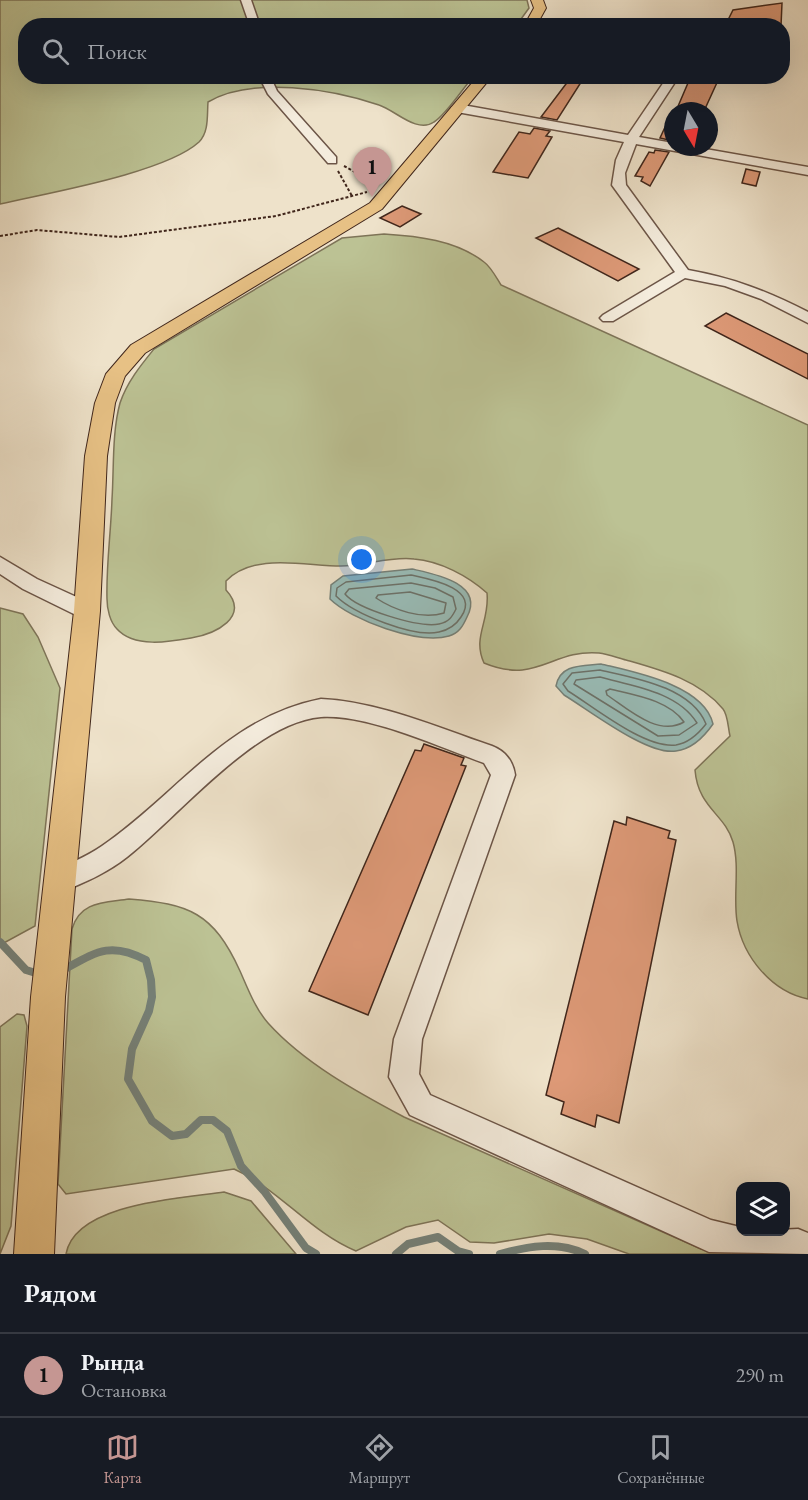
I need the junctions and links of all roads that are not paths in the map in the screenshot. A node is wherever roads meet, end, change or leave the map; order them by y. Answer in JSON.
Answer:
{"nodes":[{"id":1,"x":246,"y":0,"type":"edge"},
{"id":2,"x":537,"y":0,"type":"edge"},
{"id":3,"x":252,"y":18,"type":"edge"},
{"id":4,"x":534,"y":18,"type":"edge"},
{"id":5,"x":268,"y":84,"type":"edge"},
{"id":6,"x":479,"y":84,"type":"edge"},
{"id":7,"x":669,"y":84,"type":"edge"},
{"id":8,"x":458,"y":108,"type":"junction"},
{"id":9,"x":632,"y":140,"type":"junction"},
{"id":10,"x":664,"y":145,"type":"edge"},
{"id":11,"x":718,"y":155,"type":"edge"},
{"id":12,"x":332,"y":160,"type":"road end"},
{"id":13,"x":808,"y":171,"type":"edge"},
{"id":14,"x":683,"y":273,"type":"junction"},
{"id":15,"x":608,"y":318,"type":"dead end"},
{"id":16,"x":808,"y":318,"type":"edge"},
{"id":17,"x":0,"y":564,"type":"edge"},
{"id":18,"x":87,"y":611,"type":"junction"},
{"id":19,"x":58,"y":881,"type":"junction"},
{"id":20,"x":808,"y":1249,"type":"edge"},
{"id":21,"x":34,"y":1254,"type":"edge"}],
"edges":[{"from":1,"to":3,"type":"lane"},
{"from":2,"to":4,"type":"main road"},
{"from":5,"to":12,"type":"lane"},
{"from":6,"to":8,"type":"main road"},
{"from":7,"to":9,"type":"lane"},
{"from":8,"to":9,"type":"lane"},
{"from":8,"to":18,"type":"main road"},
{"from":9,"to":10,"type":"lane"},
{"from":9,"to":14,"type":"lane"},
{"from":11,"to":13,"type":"lane"},
{"from":14,"to":15,"type":"lane"},
{"from":14,"to":16,"type":"lane"},
{"from":17,"to":18,"type":"lane"},
{"from":18,"to":19,"type":"main road"},
{"from":19,"to":20,"type":"lane"},
{"from":19,"to":21,"type":"main road"}]}
